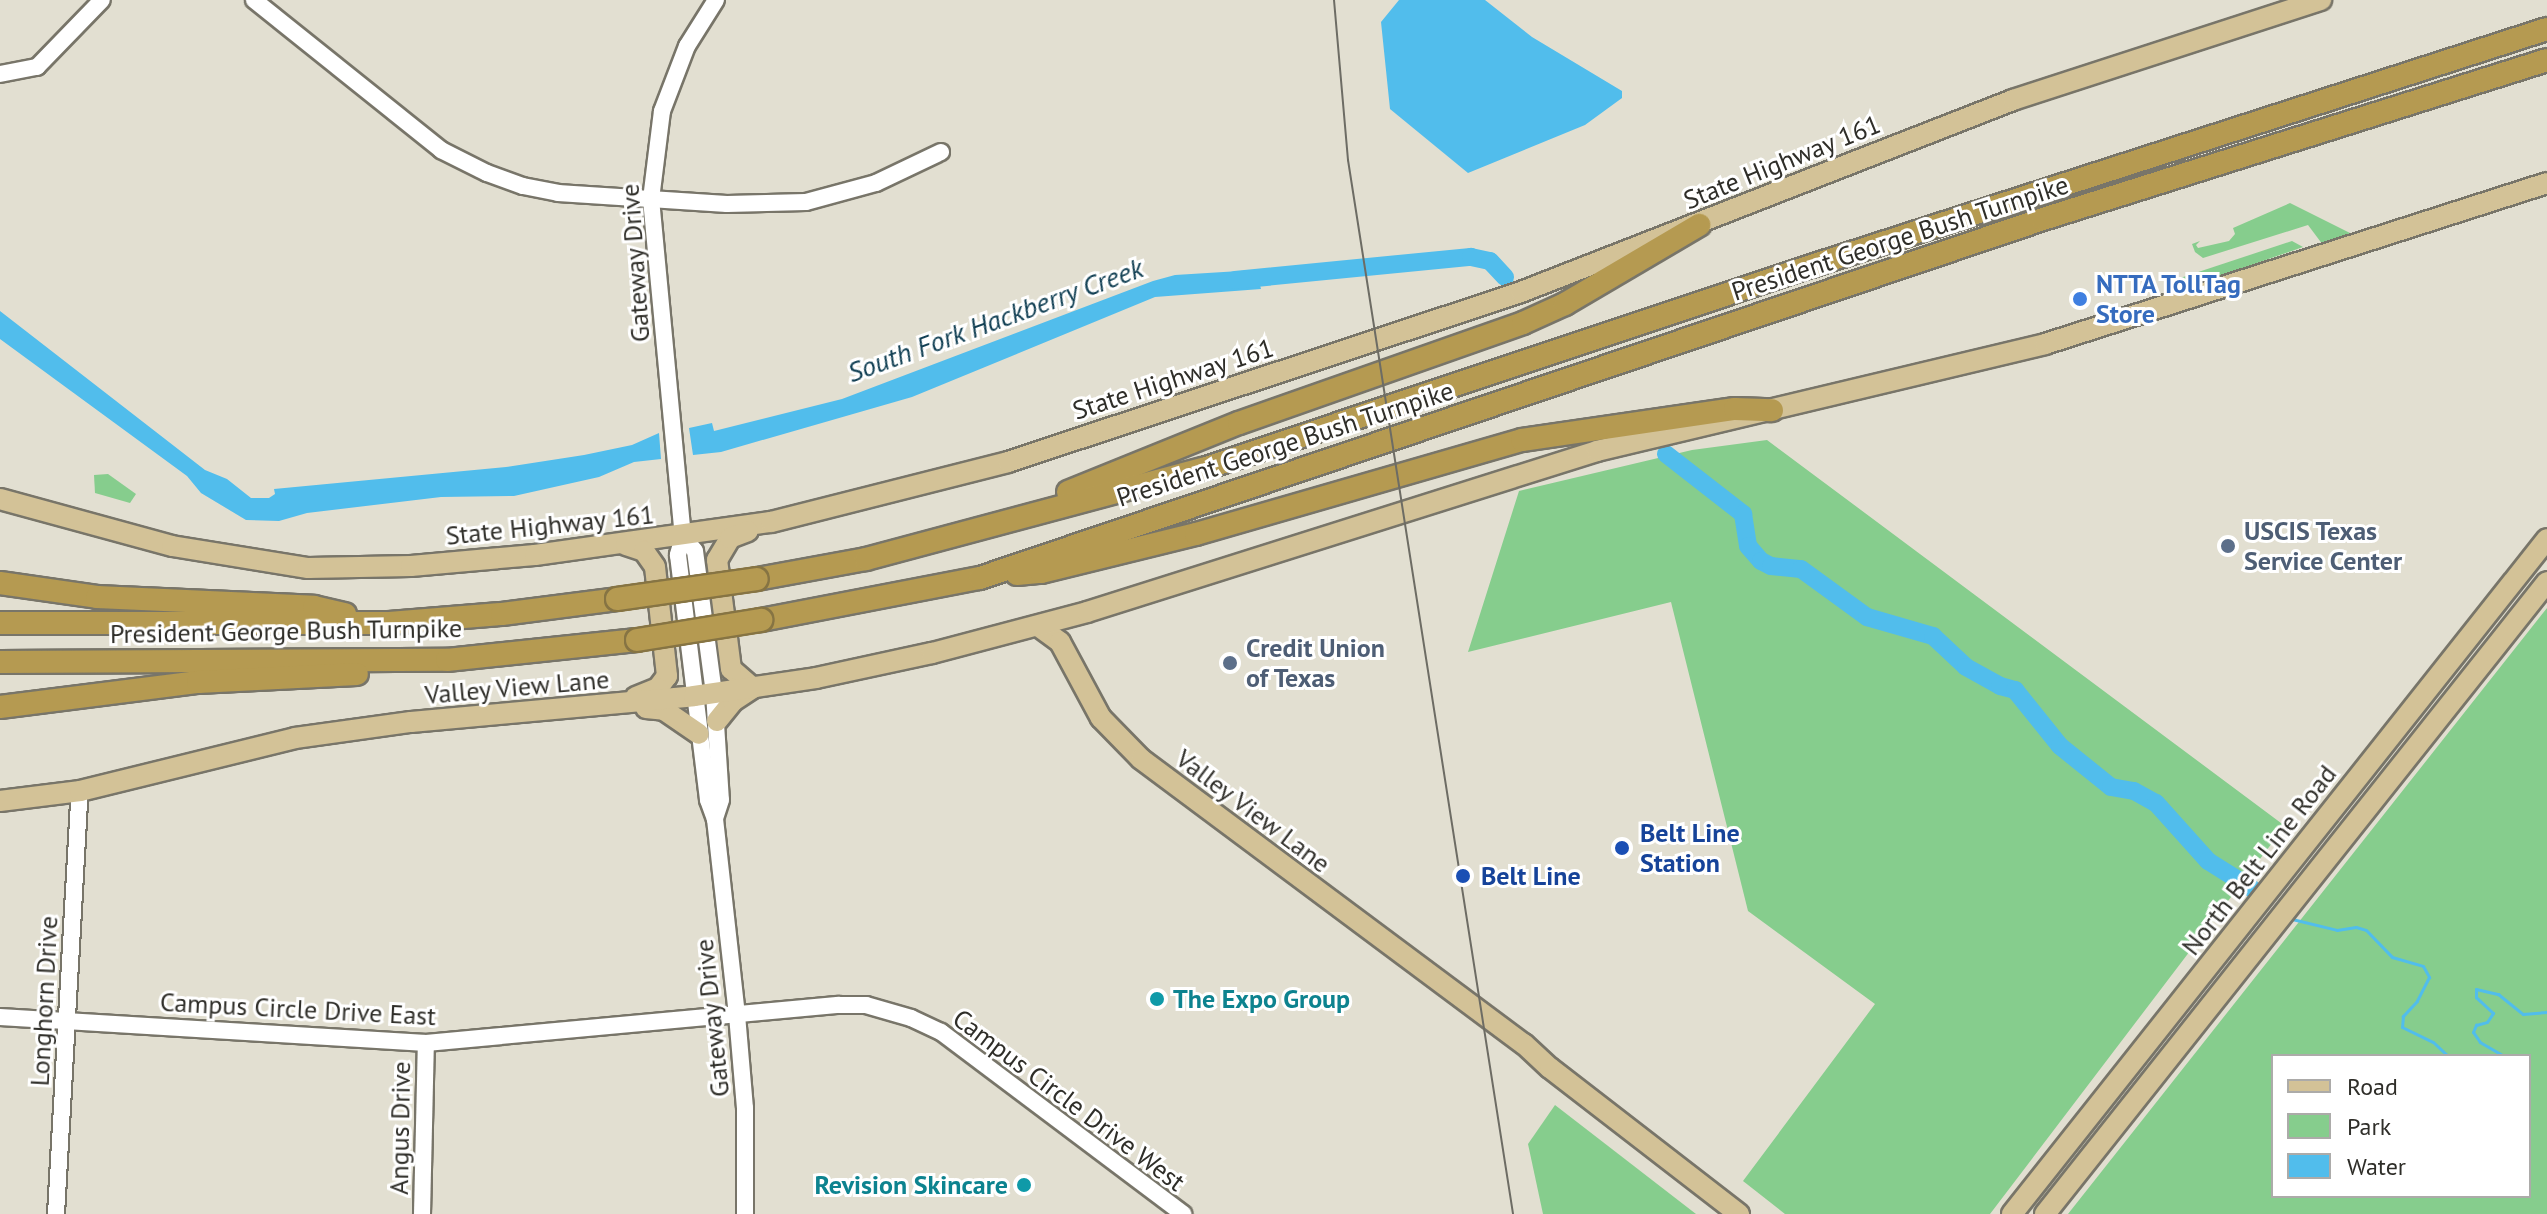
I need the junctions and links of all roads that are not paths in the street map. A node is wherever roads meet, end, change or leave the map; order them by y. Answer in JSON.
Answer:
{"nodes":[{"id":1,"x":102,"y":0,"type":"edge"},
{"id":2,"x":254,"y":0,"type":"edge"},
{"id":3,"x":716,"y":0,"type":"edge"},
{"id":4,"x":2321,"y":0,"type":"edge"},
{"id":5,"x":2547,"y":29,"type":"edge"},
{"id":6,"x":2547,"y":60,"type":"edge"},
{"id":7,"x":0,"y":74,"type":"edge"},
{"id":8,"x":941,"y":152,"type":"dead end"},
{"id":9,"x":2547,"y":183,"type":"edge"},
{"id":10,"x":651,"y":199,"type":"junction"},
{"id":11,"x":1699,"y":225,"type":"junction"},
{"id":12,"x":1772,"y":410,"type":"junction"},
{"id":13,"x":0,"y":499,"type":"edge"},
{"id":14,"x":771,"y":522,"type":"junction"},
{"id":15,"x":953,"y":536,"type":"junction"},
{"id":16,"x":683,"y":537,"type":"junction"},
{"id":17,"x":2547,"y":539,"type":"edge"},
{"id":18,"x":622,"y":544,"type":"junction"},
{"id":19,"x":980,"y":578,"type":"junction"},
{"id":20,"x":2547,"y":582,"type":"edge"},
{"id":21,"x":0,"y":583,"type":"edge"},
{"id":22,"x":1087,"y":612,"type":"junction"},
{"id":23,"x":0,"y":623,"type":"edge"},
{"id":24,"x":389,"y":623,"type":"junction"},
{"id":25,"x":1038,"y":626,"type":"junction"},
{"id":26,"x":447,"y":660,"type":"junction"},
{"id":27,"x":1072,"y":661,"type":"junction"},
{"id":28,"x":0,"y":662,"type":"edge"},
{"id":29,"x":753,"y":688,"type":"junction"},
{"id":30,"x":704,"y":694,"type":"junction"},
{"id":31,"x":618,"y":705,"type":"junction"},
{"id":32,"x":0,"y":707,"type":"edge"},
{"id":33,"x":717,"y":721,"type":"junction"},
{"id":34,"x":699,"y":734,"type":"junction"},
{"id":35,"x":80,"y":791,"type":"junction"},
{"id":36,"x":0,"y":801,"type":"edge"},
{"id":37,"x":715,"y":819,"type":"junction"},
{"id":38,"x":737,"y":1015,"type":"junction"},
{"id":39,"x":0,"y":1017,"type":"edge"},
{"id":40,"x":68,"y":1021,"type":"junction"},
{"id":41,"x":426,"y":1043,"type":"junction"},
{"id":42,"x":56,"y":1214,"type":"edge"},
{"id":43,"x":422,"y":1214,"type":"edge"},
{"id":44,"x":745,"y":1214,"type":"edge"},
{"id":45,"x":1183,"y":1214,"type":"edge"},
{"id":46,"x":1739,"y":1214,"type":"edge"},
{"id":47,"x":2012,"y":1214,"type":"edge"},
{"id":48,"x":2045,"y":1214,"type":"edge"}],
"edges":[{"from":1,"to":7,"type":"street"},
{"from":2,"to":10,"type":"street"},
{"from":3,"to":10,"type":"street","name":"Gateway Drive"},
{"from":4,"to":11,"type":"main road","name":"State Highway 161"},
{"from":5,"to":15,"type":"highway","name":"President George Bush Turnpike"},
{"from":6,"to":19,"type":"highway","name":"President George Bush Turnpike"},
{"from":8,"to":10,"type":"street"},
{"from":9,"to":12,"type":"main road"},
{"from":10,"to":16,"type":"street","name":"Gateway Drive"},
{"from":11,"to":14,"type":"main road","name":"State Highway 161"},
{"from":11,"to":15,"type":"highway"},
{"from":12,"to":19,"type":"highway"},
{"from":12,"to":22,"type":"main road"},
{"from":13,"to":18,"type":"main road","name":"State Highway 161"},
{"from":14,"to":16,"type":"main road","name":"State Highway 161"},
{"from":14,"to":29,"type":"main road"},
{"from":15,"to":24,"type":"highway","name":"President George Bush Turnpike","bridge":true},
{"from":16,"to":18,"type":"main road","name":"State Highway 161"},
{"from":16,"to":30,"type":"street","name":"Gateway Drive"},
{"from":17,"to":47,"type":"main road","name":"North Belt Line Road"},
{"from":18,"to":31,"type":"main road"},
{"from":19,"to":26,"type":"highway","name":"President George Bush Turnpike","bridge":true},
{"from":20,"to":48,"type":"main road","name":"North Belt Line Road"},
{"from":21,"to":24,"type":"highway"},
{"from":22,"to":25,"type":"main road"},
{"from":22,"to":27,"type":"main road"},
{"from":23,"to":24,"type":"highway","name":"President George Bush Turnpike"},
{"from":25,"to":27,"type":"main road","name":"Valley View Lane"},
{"from":25,"to":29,"type":"main road","name":"Valley View Lane"},
{"from":26,"to":28,"type":"highway","name":"President George Bush Turnpike"},
{"from":26,"to":32,"type":"highway"},
{"from":27,"to":46,"type":"main road","name":"Valley View Lane"},
{"from":29,"to":30,"type":"main road","name":"Valley View Lane"},
{"from":29,"to":33,"type":"main road"},
{"from":30,"to":31,"type":"main road","name":"Valley View Lane"},
{"from":30,"to":33,"type":"street","name":"Gateway Drive"},
{"from":30,"to":34,"type":"street","name":"Gateway Drive"},
{"from":31,"to":34,"type":"main road"},
{"from":31,"to":35,"type":"main road","name":"Valley View Lane"},
{"from":33,"to":37,"type":"street","name":"Gateway Drive"},
{"from":34,"to":37,"type":"street","name":"Gateway Drive"},
{"from":35,"to":36,"type":"main road","name":"Valley View Lane"},
{"from":35,"to":40,"type":"street","name":"Longhorn Drive"},
{"from":37,"to":38,"type":"street","name":"Gateway Drive"},
{"from":38,"to":41,"type":"street","name":"Campus Circle Drive East"},
{"from":38,"to":44,"type":"street","name":"Gateway Drive"},
{"from":38,"to":45,"type":"street","name":"Campus Circle Drive West"},
{"from":39,"to":40,"type":"street","name":"Campus Circle Drive East"},
{"from":40,"to":41,"type":"street","name":"Campus Circle Drive East"},
{"from":40,"to":42,"type":"street","name":"Longhorn Drive"},
{"from":41,"to":43,"type":"street","name":"Angus Drive"}]}
